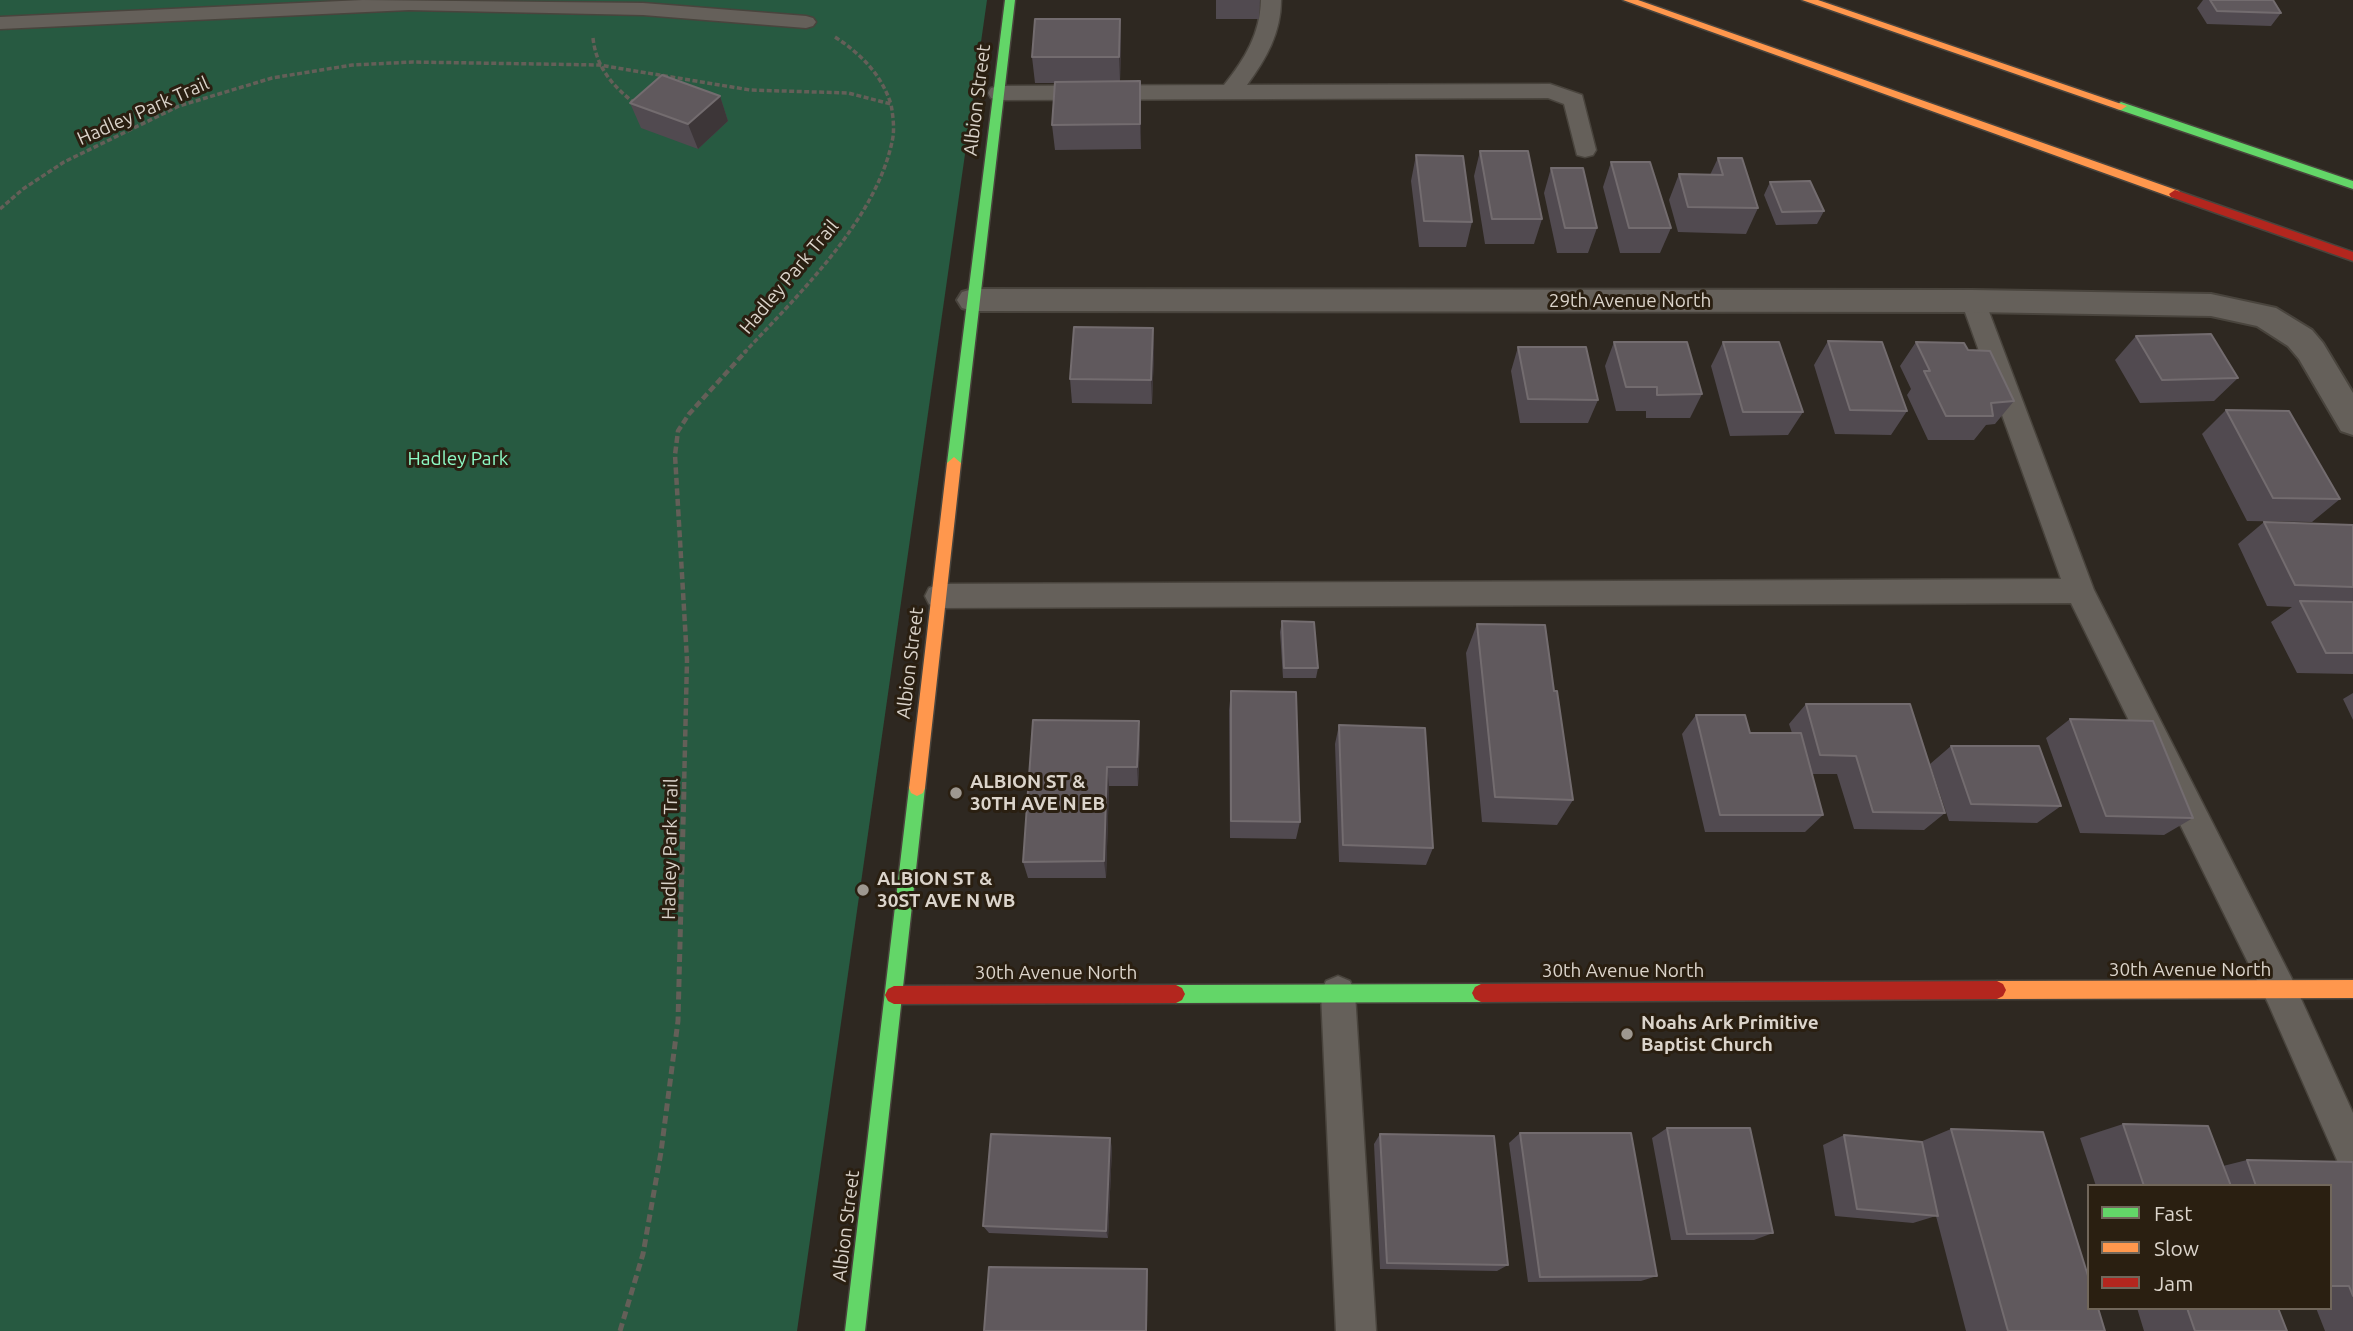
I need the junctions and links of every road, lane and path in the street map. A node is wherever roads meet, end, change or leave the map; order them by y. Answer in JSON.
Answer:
{"nodes":[{"id":1,"x":1010,"y":0,"type":"edge"},
{"id":2,"x":1271,"y":0,"type":"edge"},
{"id":3,"x":1628,"y":0,"type":"edge"},
{"id":4,"x":1807,"y":0,"type":"edge"},
{"id":5,"x":603,"y":8,"type":"junction"},
{"id":6,"x":806,"y":22,"type":"joint"},
{"id":7,"x":0,"y":23,"type":"edge"},
{"id":8,"x":599,"y":65,"type":"junction"},
{"id":9,"x":1230,"y":92,"type":"junction"},
{"id":10,"x":999,"y":93,"type":"junction"},
{"id":11,"x":891,"y":104,"type":"junction"},
{"id":12,"x":641,"y":107,"type":"edge"},
{"id":13,"x":1585,"y":150,"type":"dead end"},
{"id":14,"x":2353,"y":185,"type":"edge"},
{"id":15,"x":0,"y":209,"type":"edge"},
{"id":16,"x":2353,"y":257,"type":"edge"},
{"id":17,"x":973,"y":300,"type":"junction"},
{"id":18,"x":1973,"y":302,"type":"junction"},
{"id":19,"x":2353,"y":422,"type":"edge"},
{"id":20,"x":2080,"y":591,"type":"junction"},
{"id":21,"x":939,"y":596,"type":"junction"},
{"id":22,"x":2353,"y":989,"type":"edge"},
{"id":23,"x":2280,"y":991,"type":"junction"},
{"id":24,"x":1338,"y":993,"type":"junction"},
{"id":25,"x":894,"y":995,"type":"junction"},
{"id":26,"x":2353,"y":1154,"type":"edge"},
{"id":27,"x":620,"y":1331,"type":"edge"},
{"id":28,"x":855,"y":1331,"type":"edge"},
{"id":29,"x":1356,"y":1331,"type":"edge"}],
"edges":[{"from":1,"to":10,"type":"main road","name":"Albion Street"},
{"from":2,"to":9,"type":"lane"},
{"from":3,"to":16,"type":"main road"},
{"from":4,"to":14,"type":"main road"},
{"from":5,"to":6,"type":"lane"},
{"from":5,"to":7,"type":"lane"},
{"from":5,"to":8,"type":"path"},
{"from":6,"to":11,"type":"path"},
{"from":8,"to":11,"type":"path","name":"Hadley Park Trail"},
{"from":8,"to":12,"type":"path"},
{"from":8,"to":15,"type":"path","name":"Hadley Park Trail"},
{"from":9,"to":10,"type":"lane"},
{"from":9,"to":13,"type":"lane"},
{"from":10,"to":17,"type":"main road","name":"Albion Street"},
{"from":11,"to":27,"type":"path","name":"Hadley Park Trail"},
{"from":17,"to":18,"type":"street","name":"29th Avenue North"},
{"from":17,"to":21,"type":"main road","name":"Albion Street"},
{"from":18,"to":19,"type":"street","name":"29th Avenue North"},
{"from":18,"to":20,"type":"lane"},
{"from":20,"to":21,"type":"lane"},
{"from":20,"to":23,"type":"lane"},
{"from":21,"to":25,"type":"main road","name":"Albion Street"},
{"from":22,"to":23,"type":"main road","name":"30th Avenue North"},
{"from":23,"to":24,"type":"main road","name":"30th Avenue North"},
{"from":23,"to":26,"type":"lane"},
{"from":24,"to":25,"type":"main road","name":"30th Avenue North"},
{"from":24,"to":29,"type":"lane"},
{"from":25,"to":28,"type":"main road","name":"Albion Street"}]}
